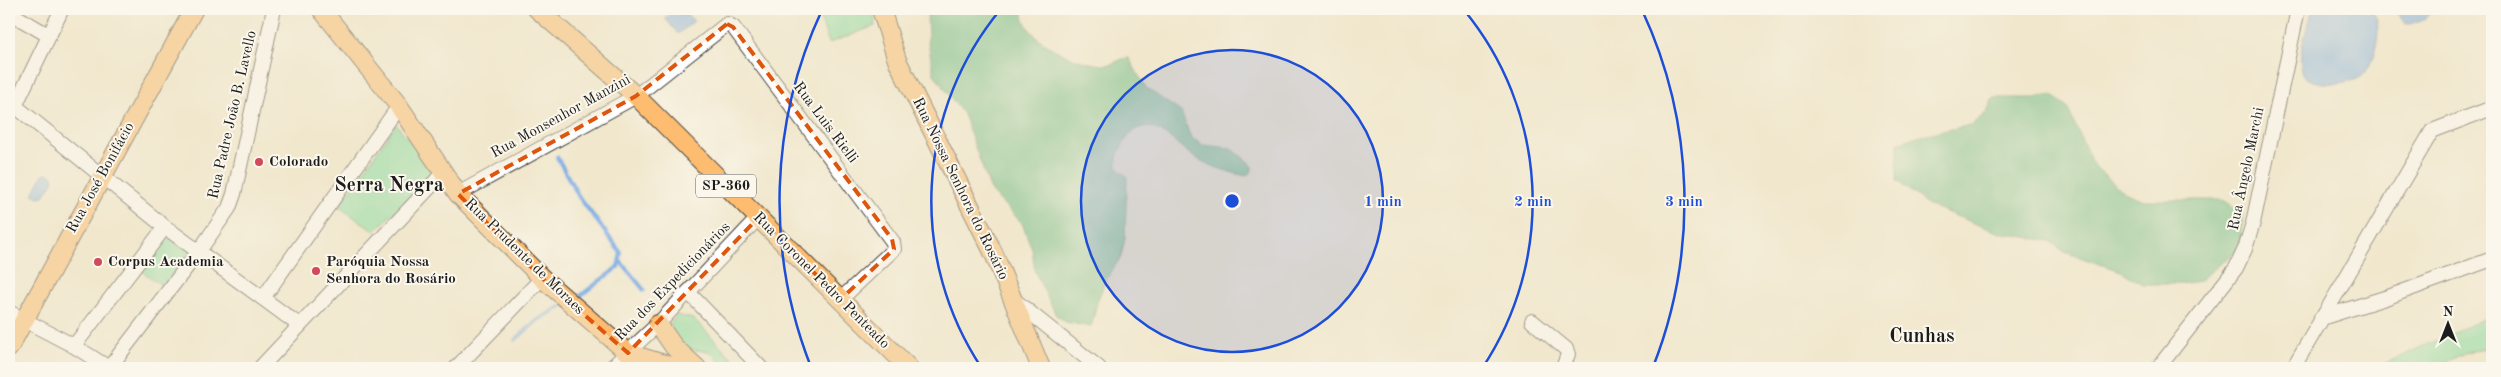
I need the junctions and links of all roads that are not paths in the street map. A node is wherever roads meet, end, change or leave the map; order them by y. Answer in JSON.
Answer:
{"nodes":[{"id":1,"x":10,"y":9,"type":"edge"},
{"id":2,"x":62,"y":9,"type":"edge"},
{"id":3,"x":194,"y":9,"type":"edge"},
{"id":4,"x":274,"y":9,"type":"edge"},
{"id":5,"x":321,"y":9,"type":"edge"},
{"id":6,"x":537,"y":9,"type":"edge"},
{"id":7,"x":880,"y":9,"type":"edge"},
{"id":8,"x":2298,"y":9,"type":"edge"},
{"id":9,"x":723,"y":25,"type":"joint"},
{"id":10,"x":48,"y":36,"type":"junction"},
{"id":11,"x":636,"y":96,"type":"junction"},
{"id":12,"x":12,"y":104,"type":"edge"},
{"id":13,"x":399,"y":106,"type":"junction"},
{"id":14,"x":2492,"y":108,"type":"edge"},
{"id":15,"x":444,"y":172,"type":"junction"},
{"id":16,"x":101,"y":178,"type":"junction"},
{"id":17,"x":458,"y":194,"type":"junction"},
{"id":18,"x":758,"y":218,"type":"junction"},
{"id":19,"x":165,"y":227,"type":"junction"},
{"id":20,"x":199,"y":251,"type":"junction"},
{"id":21,"x":2492,"y":259,"type":"edge"},
{"id":22,"x":542,"y":278,"type":"junction"},
{"id":23,"x":688,"y":292,"type":"junction"},
{"id":24,"x":263,"y":298,"type":"junction"},
{"id":25,"x":841,"y":299,"type":"junction"},
{"id":26,"x":1012,"y":299,"type":"junction"},
{"id":27,"x":16,"y":316,"type":"edge"},
{"id":28,"x":2321,"y":318,"type":"junction"},
{"id":29,"x":1532,"y":321,"type":"dead end"},
{"id":30,"x":658,"y":324,"type":"junction"},
{"id":31,"x":299,"y":325,"type":"junction"},
{"id":32,"x":74,"y":346,"type":"junction"},
{"id":33,"x":9,"y":348,"type":"edge"},
{"id":34,"x":628,"y":353,"type":"junction"},
{"id":35,"x":109,"y":368,"type":"edge"},
{"id":36,"x":260,"y":368,"type":"edge"},
{"id":37,"x":456,"y":368,"type":"edge"},
{"id":38,"x":611,"y":368,"type":"edge"},
{"id":39,"x":678,"y":368,"type":"edge"},
{"id":40,"x":697,"y":368,"type":"edge"},
{"id":41,"x":761,"y":368,"type":"edge"},
{"id":42,"x":909,"y":368,"type":"edge"},
{"id":43,"x":1041,"y":368,"type":"edge"},
{"id":44,"x":1099,"y":368,"type":"edge"},
{"id":45,"x":1563,"y":368,"type":"edge"},
{"id":46,"x":2158,"y":368,"type":"edge"},
{"id":47,"x":2293,"y":368,"type":"edge"}],
"edges":[{"from":1,"to":10,"type":"street"},
{"from":2,"to":10,"type":"street"},
{"from":3,"to":16,"type":"main road","name":"Rua José Bonifácio"},
{"from":4,"to":20,"type":"street","name":"Rua Padre João B. Lavello"},
{"from":5,"to":13,"type":"main road","name":"Rua Prudente de Moraes"},
{"from":6,"to":11,"type":"main road","name":"Rua Coronel Pedro Penteado","number":"SP-360"},
{"from":7,"to":26,"type":"main road","name":"Rua Nossa Senhora do Rosário"},
{"from":8,"to":46,"type":"street","name":"Rua Ângelo Marchi"},
{"from":9,"to":11,"type":"street","name":"Rua Monsenhor Manzini"},
{"from":9,"to":25,"type":"street","name":"Rua Luis Rielli"},
{"from":10,"to":12,"type":"street"},
{"from":11,"to":17,"type":"street","name":"Rua Monsenhor Manzini"},
{"from":11,"to":18,"type":"main road","name":"Rua Coronel Pedro Penteado","number":"SP-360"},
{"from":12,"to":16,"type":"street"},
{"from":13,"to":15,"type":"main road","name":"Rua Prudente de Moraes"},
{"from":13,"to":24,"type":"street"},
{"from":14,"to":28,"type":"street"},
{"from":15,"to":17,"type":"main road","name":"Rua Prudente de Moraes"},
{"from":15,"to":31,"type":"street"},
{"from":16,"to":19,"type":"street"},
{"from":16,"to":27,"type":"main road","name":"Rua José Bonifácio"},
{"from":17,"to":22,"type":"main road","name":"Rua Prudente de Moraes"},
{"from":18,"to":23,"type":"street","name":"Rua dos Expedicionários"},
{"from":18,"to":25,"type":"main road","name":"Rua Coronel Pedro Penteado","number":"SP-360"},
{"from":19,"to":20,"type":"street"},
{"from":19,"to":32,"type":"street"},
{"from":20,"to":24,"type":"street"},
{"from":20,"to":35,"type":"street","name":"Rua Padre João B. Lavello"},
{"from":21,"to":28,"type":"street"},
{"from":22,"to":34,"type":"main road","name":"Rua Prudente de Moraes"},
{"from":22,"to":37,"type":"street"},
{"from":23,"to":30,"type":"street","name":"Rua dos Expedicionários"},
{"from":23,"to":41,"type":"street"},
{"from":24,"to":31,"type":"street"},
{"from":25,"to":42,"type":"main road","name":"Rua Coronel Pedro Penteado","number":"SP-360"},
{"from":26,"to":43,"type":"main road","name":"Rua Nossa Senhora do Rosário"},
{"from":26,"to":44,"type":"street"},
{"from":27,"to":32,"type":"street"},
{"from":27,"to":33,"type":"main road","name":"Rua José Bonifácio"},
{"from":28,"to":47,"type":"street"},
{"from":29,"to":45,"type":"street"},
{"from":30,"to":34,"type":"street","name":"Rua dos Expedicionários"},
{"from":30,"to":40,"type":"main road"},
{"from":31,"to":36,"type":"street"},
{"from":32,"to":35,"type":"street"},
{"from":34,"to":38,"type":"street","name":"Rua dos Expedicionários"},
{"from":34,"to":39,"type":"main road"}]}
